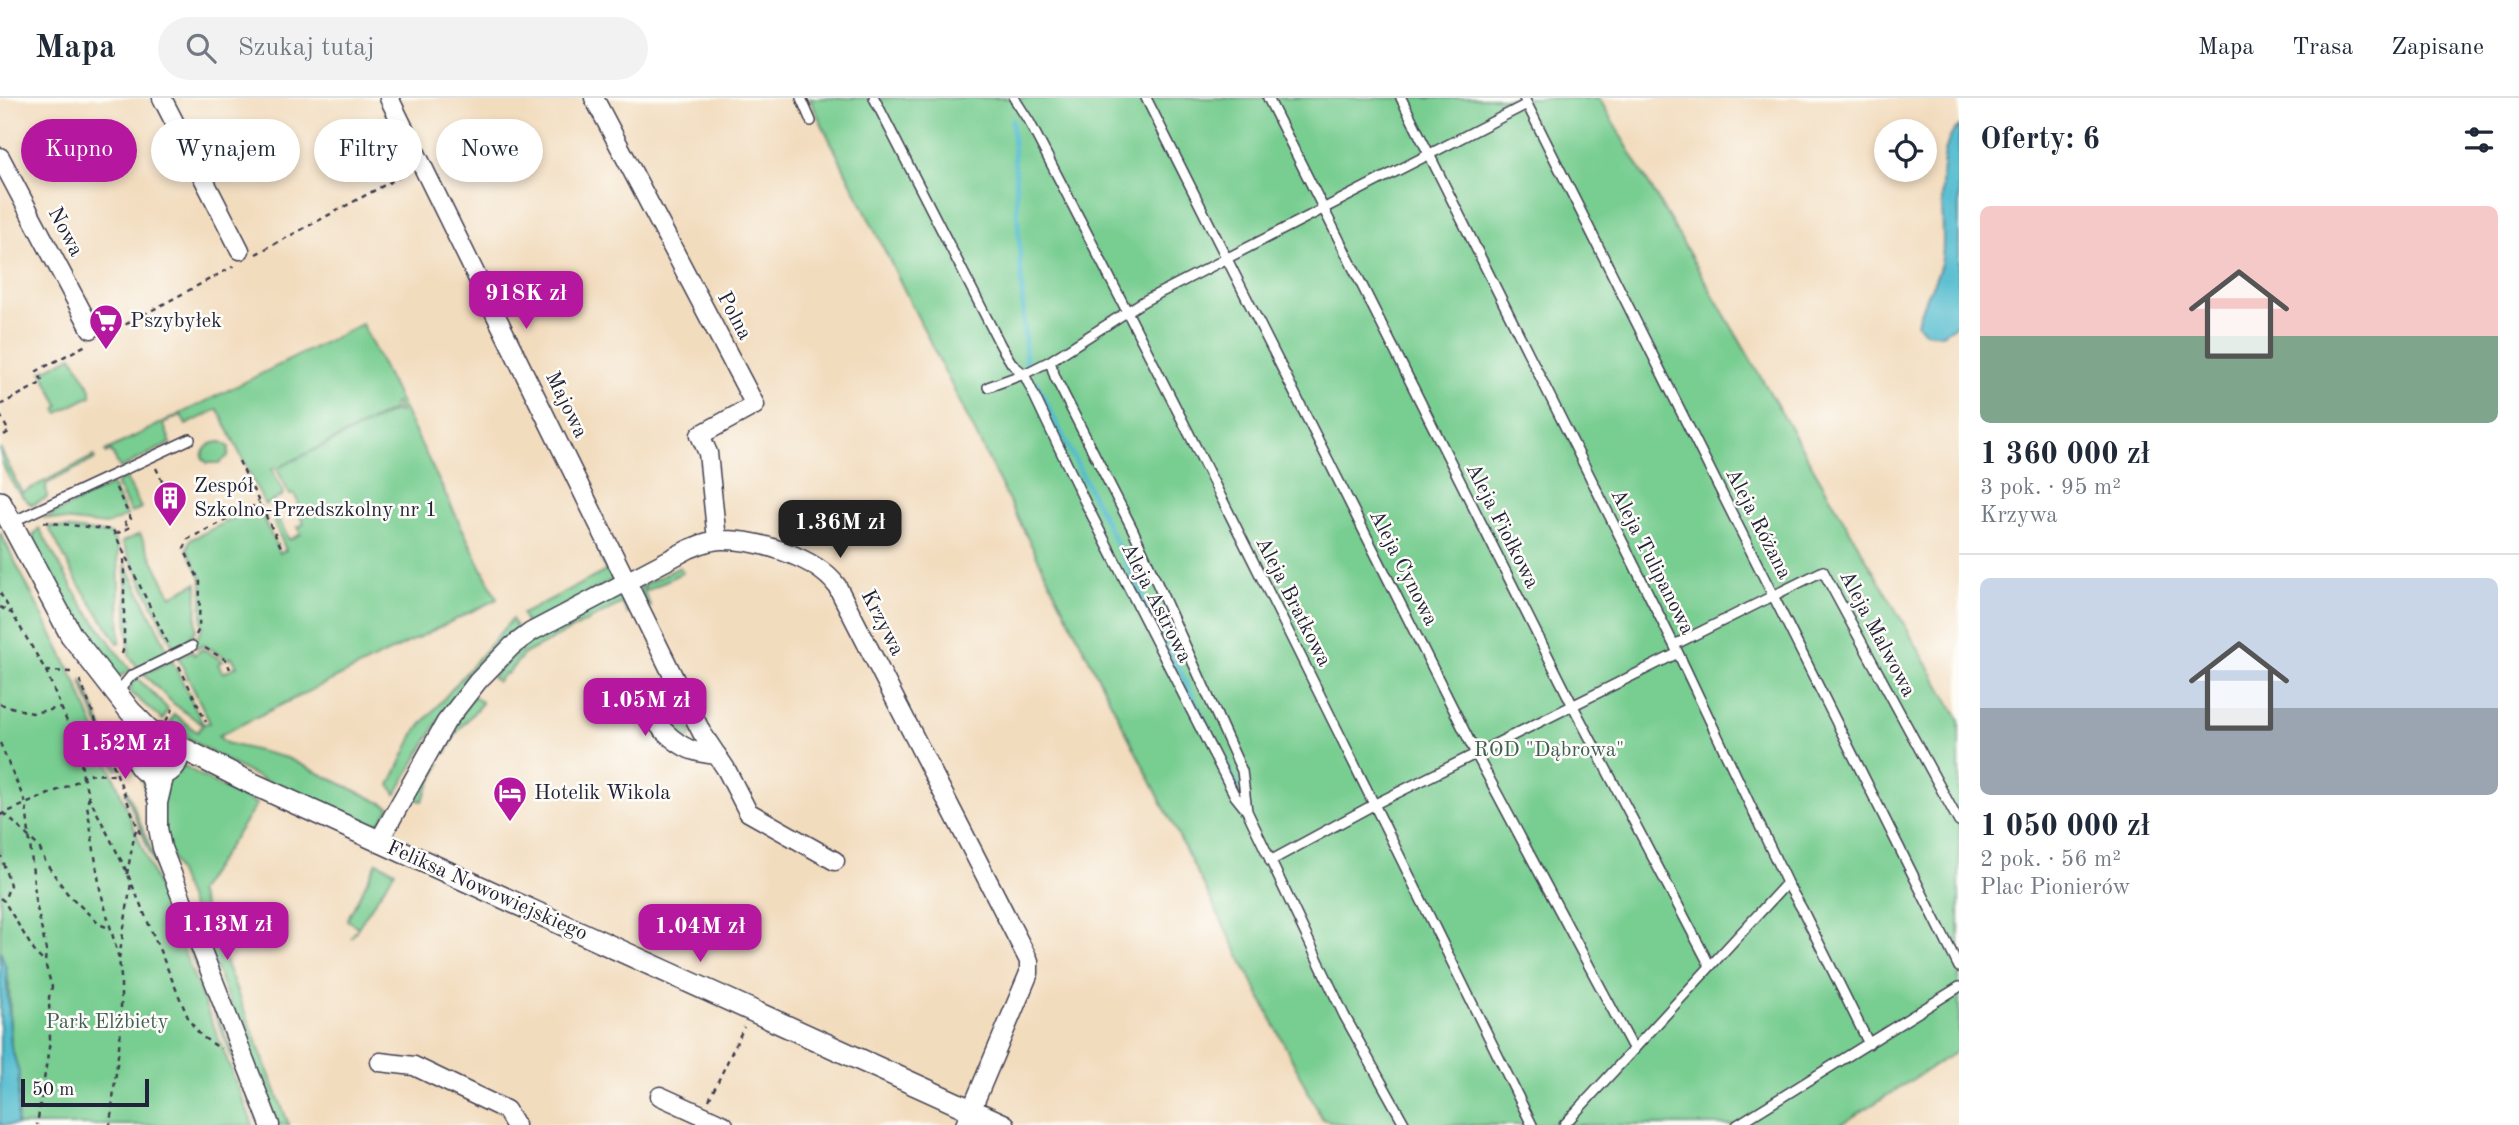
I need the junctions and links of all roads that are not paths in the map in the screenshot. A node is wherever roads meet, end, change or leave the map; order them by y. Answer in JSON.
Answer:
{"nodes":[{"id":1,"x":162,"y":98,"type":"edge"},
{"id":2,"x":389,"y":98,"type":"edge"},
{"id":3,"x":594,"y":98,"type":"edge"},
{"id":4,"x":801,"y":98,"type":"edge"},
{"id":5,"x":874,"y":98,"type":"edge"},
{"id":6,"x":1014,"y":98,"type":"edge"},
{"id":7,"x":1146,"y":98,"type":"edge"},
{"id":8,"x":1268,"y":98,"type":"edge"},
{"id":9,"x":1401,"y":98,"type":"edge"},
{"id":10,"x":1526,"y":101,"type":"edge"},
{"id":11,"x":811,"y":121,"type":"dead end"},
{"id":12,"x":1429,"y":153,"type":"junction"},
{"id":13,"x":0,"y":158,"type":"edge"},
{"id":14,"x":1324,"y":208,"type":"junction"},
{"id":15,"x":1228,"y":258,"type":"junction"},
{"id":16,"x":240,"y":259,"type":"road end"},
{"id":17,"x":1127,"y":310,"type":"junction"},
{"id":18,"x":92,"y":338,"type":"road end"},
{"id":19,"x":1050,"y":361,"type":"junction"},
{"id":20,"x":1024,"y":374,"type":"junction"},
{"id":21,"x":988,"y":387,"type":"dead end"},
{"id":22,"x":190,"y":439,"type":"dead end"},
{"id":23,"x":0,"y":502,"type":"edge"},
{"id":24,"x":11,"y":523,"type":"junction"},
{"id":25,"x":717,"y":540,"type":"junction"},
{"id":26,"x":627,"y":582,"type":"junction"},
{"id":27,"x":1774,"y":595,"type":"junction"},
{"id":28,"x":192,"y":646,"type":"road end"},
{"id":29,"x":1676,"y":649,"type":"junction"},
{"id":30,"x":678,"y":685,"type":"junction"},
{"id":31,"x":123,"y":702,"type":"junction"},
{"id":32,"x":1573,"y":706,"type":"junction"},
{"id":33,"x":153,"y":733,"type":"junction"},
{"id":34,"x":1476,"y":754,"type":"junction"},
{"id":35,"x":716,"y":755,"type":"junction"},
{"id":36,"x":167,"y":764,"type":"junction"},
{"id":37,"x":1375,"y":804,"type":"junction"},
{"id":38,"x":1247,"y":811,"type":"junction"},
{"id":39,"x":1959,"y":822,"type":"edge"},
{"id":40,"x":379,"y":841,"type":"junction"},
{"id":41,"x":835,"y":861,"type":"dead end"},
{"id":42,"x":1270,"y":861,"type":"junction"},
{"id":43,"x":1787,"y":883,"type":"junction"},
{"id":44,"x":1710,"y":966,"type":"junction"},
{"id":45,"x":1959,"y":967,"type":"edge"},
{"id":46,"x":1959,"y":987,"type":"edge"},
{"id":47,"x":1869,"y":1044,"type":"junction"},
{"id":48,"x":1634,"y":1050,"type":"junction"},
{"id":49,"x":380,"y":1062,"type":"dead end"},
{"id":50,"x":660,"y":1096,"type":"dead end"},
{"id":51,"x":969,"y":1118,"type":"edge"},
{"id":52,"x":270,"y":1125,"type":"edge"},
{"id":53,"x":515,"y":1125,"type":"edge"},
{"id":54,"x":724,"y":1125,"type":"edge"},
{"id":55,"x":1004,"y":1125,"type":"edge"},
{"id":56,"x":1405,"y":1125,"type":"edge"},
{"id":57,"x":1532,"y":1125,"type":"edge"},
{"id":58,"x":1564,"y":1125,"type":"edge"},
{"id":59,"x":1737,"y":1125,"type":"edge"}],
"edges":[{"from":1,"to":16,"type":"street"},
{"from":2,"to":26,"type":"street","name":"Majowa"},
{"from":3,"to":25,"type":"street","name":"Polna"},
{"from":4,"to":11,"type":"lane"},
{"from":5,"to":20,"type":"lane","name":"Aleja Astrowa"},
{"from":6,"to":17,"type":"lane","name":"Aleja Bratkowa"},
{"from":7,"to":15,"type":"lane","name":"Aleja Cynowa"},
{"from":8,"to":14,"type":"lane","name":"Aleja Fiołkowa"},
{"from":9,"to":12,"type":"lane","name":"Aleja Tulipanowa"},
{"from":10,"to":12,"type":"lane"},
{"from":10,"to":27,"type":"lane","name":"Aleja Różana"},
{"from":12,"to":14,"type":"lane"},
{"from":12,"to":29,"type":"lane","name":"Aleja Tulipanowa"},
{"from":13,"to":18,"type":"street","name":"Nowa"},
{"from":14,"to":15,"type":"lane"},
{"from":14,"to":32,"type":"lane","name":"Aleja Fiołkowa"},
{"from":15,"to":17,"type":"lane"},
{"from":15,"to":34,"type":"lane","name":"Aleja Cynowa"},
{"from":17,"to":19,"type":"lane"},
{"from":17,"to":37,"type":"lane","name":"Aleja Bratkowa"},
{"from":19,"to":20,"type":"lane"},
{"from":19,"to":38,"type":"lane"},
{"from":20,"to":21,"type":"lane"},
{"from":20,"to":38,"type":"lane","name":"Aleja Astrowa"},
{"from":22,"to":24,"type":"lane"},
{"from":23,"to":24,"type":"street"},
{"from":24,"to":31,"type":"street"},
{"from":25,"to":26,"type":"street","name":"Krzywa"},
{"from":25,"to":51,"type":"street","name":"Krzywa"},
{"from":26,"to":30,"type":"street","name":"Majowa"},
{"from":26,"to":40,"type":"street","name":"Krzywa"},
{"from":27,"to":29,"type":"lane","name":"Aleja Malwowa"},
{"from":27,"to":39,"type":"lane","name":"Aleja Malwowa"},
{"from":27,"to":45,"type":"lane","name":"Aleja Różana"},
{"from":28,"to":31,"type":"lane"},
{"from":29,"to":32,"type":"lane","name":"Aleja Malwowa"},
{"from":29,"to":43,"type":"lane","name":"Aleja Tulipanowa"},
{"from":30,"to":35,"type":"street","name":"Majowa"},
{"from":30,"to":35,"type":"street"},
{"from":31,"to":33,"type":"street"},
{"from":32,"to":34,"type":"lane","name":"Aleja Malwowa"},
{"from":32,"to":44,"type":"lane","name":"Aleja Fiołkowa"},
{"from":33,"to":36,"type":"street","name":"Feliksa Nowowiejskiego"},
{"from":33,"to":36,"type":"street"},
{"from":34,"to":37,"type":"lane","name":"Aleja Malwowa"},
{"from":34,"to":48,"type":"lane","name":"Aleja Cynowa"},
{"from":35,"to":41,"type":"street","name":"Majowa"},
{"from":36,"to":40,"type":"street","name":"Feliksa Nowowiejskiego"},
{"from":36,"to":52,"type":"street"},
{"from":37,"to":42,"type":"lane","name":"Aleja Malwowa"},
{"from":37,"to":57,"type":"lane","name":"Aleja Bratkowa"},
{"from":38,"to":42,"type":"lane","name":"Aleja Astrowa"},
{"from":40,"to":51,"type":"street","name":"Feliksa Nowowiejskiego"},
{"from":42,"to":56,"type":"lane","name":"Aleja Astrowa"},
{"from":43,"to":44,"type":"lane"},
{"from":43,"to":47,"type":"lane","name":"Aleja Tulipanowa"},
{"from":44,"to":48,"type":"lane"},
{"from":46,"to":47,"type":"lane"},
{"from":47,"to":59,"type":"lane"},
{"from":48,"to":58,"type":"lane"},
{"from":49,"to":53,"type":"street"},
{"from":50,"to":54,"type":"street"},
{"from":51,"to":55,"type":"street","name":"Feliksa Nowowiejskiego"}]}
